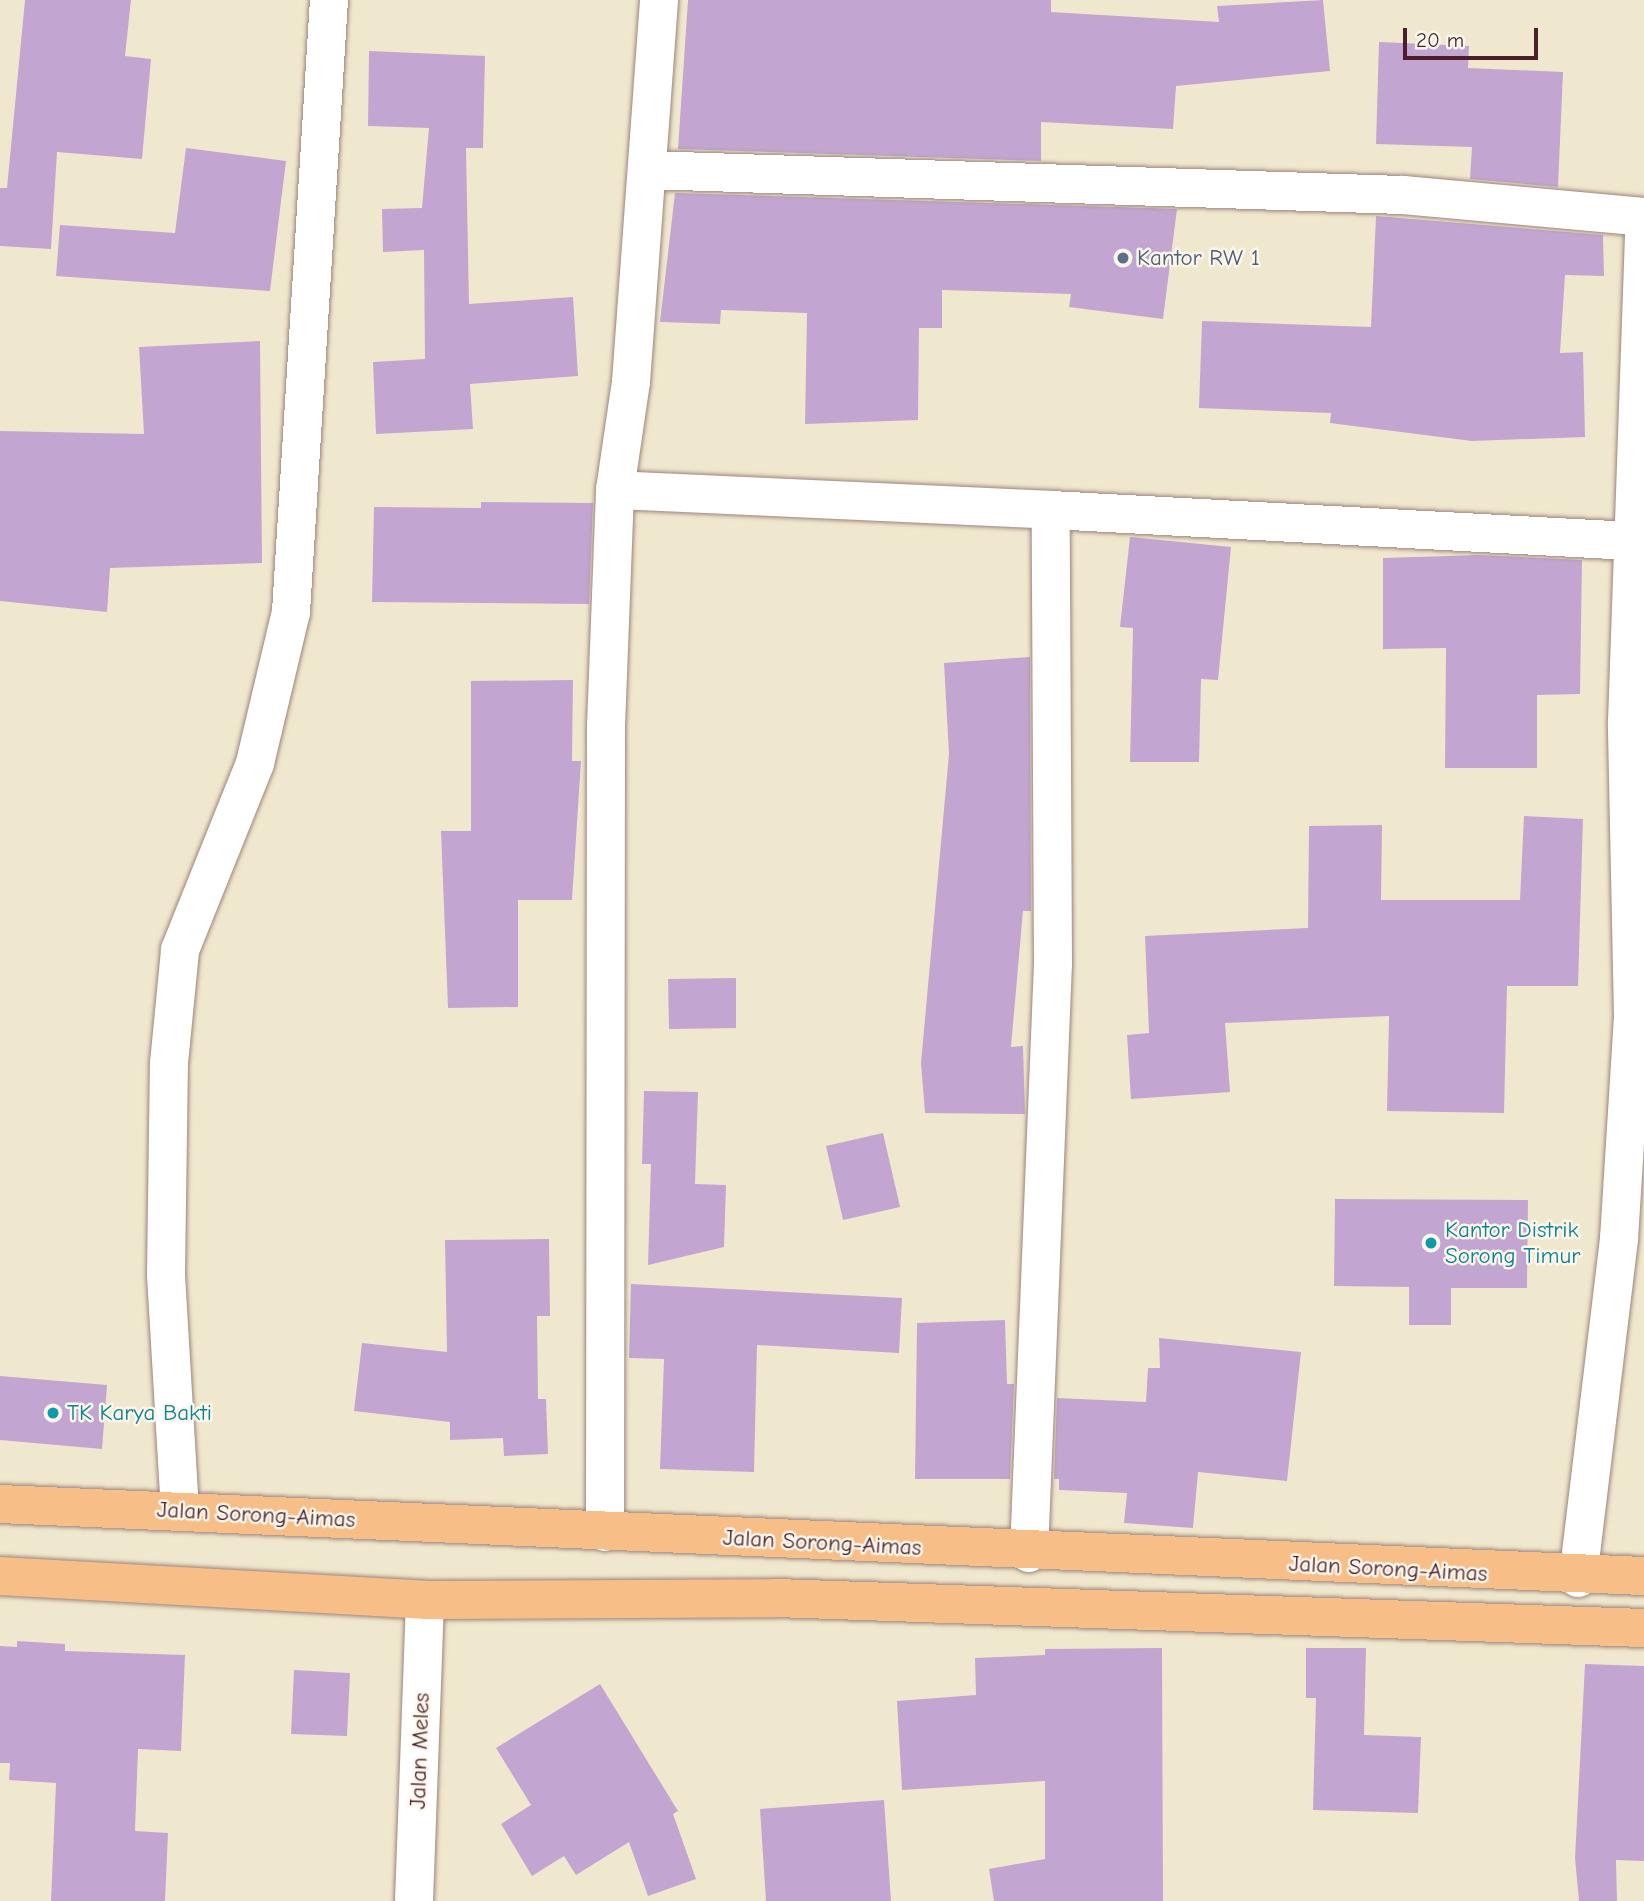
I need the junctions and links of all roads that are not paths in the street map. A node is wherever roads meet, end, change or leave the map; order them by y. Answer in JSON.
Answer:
{"nodes":[{"id":1,"x":329,"y":0,"type":"edge"},
{"id":2,"x":659,"y":0,"type":"edge"},
{"id":3,"x":648,"y":170,"type":"junction"},
{"id":4,"x":1644,"y":217,"type":"edge"},
{"id":5,"x":1644,"y":230,"type":"edge"},
{"id":6,"x":615,"y":490,"type":"junction"},
{"id":7,"x":1051,"y":510,"type":"junction"},
{"id":8,"x":1631,"y":541,"type":"junction"},
{"id":9,"x":0,"y":1504,"type":"edge"},
{"id":10,"x":180,"y":1511,"type":"junction"},
{"id":11,"x":605,"y":1532,"type":"junction"},
{"id":12,"x":1029,"y":1553,"type":"junction"},
{"id":13,"x":0,"y":1576,"type":"edge"},
{"id":14,"x":1644,"y":1576,"type":"edge"},
{"id":15,"x":1578,"y":1578,"type":"junction"},
{"id":16,"x":425,"y":1600,"type":"junction"},
{"id":17,"x":1644,"y":1628,"type":"edge"},
{"id":18,"x":414,"y":1901,"type":"edge"}],
"edges":[{"from":1,"to":10,"type":"street"},
{"from":2,"to":3,"type":"street"},
{"from":3,"to":4,"type":"street"},
{"from":3,"to":6,"type":"street"},
{"from":5,"to":8,"type":"street"},
{"from":6,"to":7,"type":"street"},
{"from":6,"to":11,"type":"street"},
{"from":7,"to":8,"type":"street"},
{"from":7,"to":12,"type":"street"},
{"from":8,"to":15,"type":"street"},
{"from":9,"to":10,"type":"highway","name":"Jalan Sorong-Aimas"},
{"from":10,"to":11,"type":"highway","name":"Jalan Sorong-Aimas"},
{"from":11,"to":12,"type":"highway","name":"Jalan Sorong-Aimas"},
{"from":12,"to":15,"type":"highway","name":"Jalan Sorong-Aimas"},
{"from":13,"to":16,"type":"highway"},
{"from":14,"to":15,"type":"highway","name":"Jalan Sorong-Aimas"},
{"from":16,"to":17,"type":"highway"},
{"from":16,"to":18,"type":"street","name":"Jalan Meles"}]}
